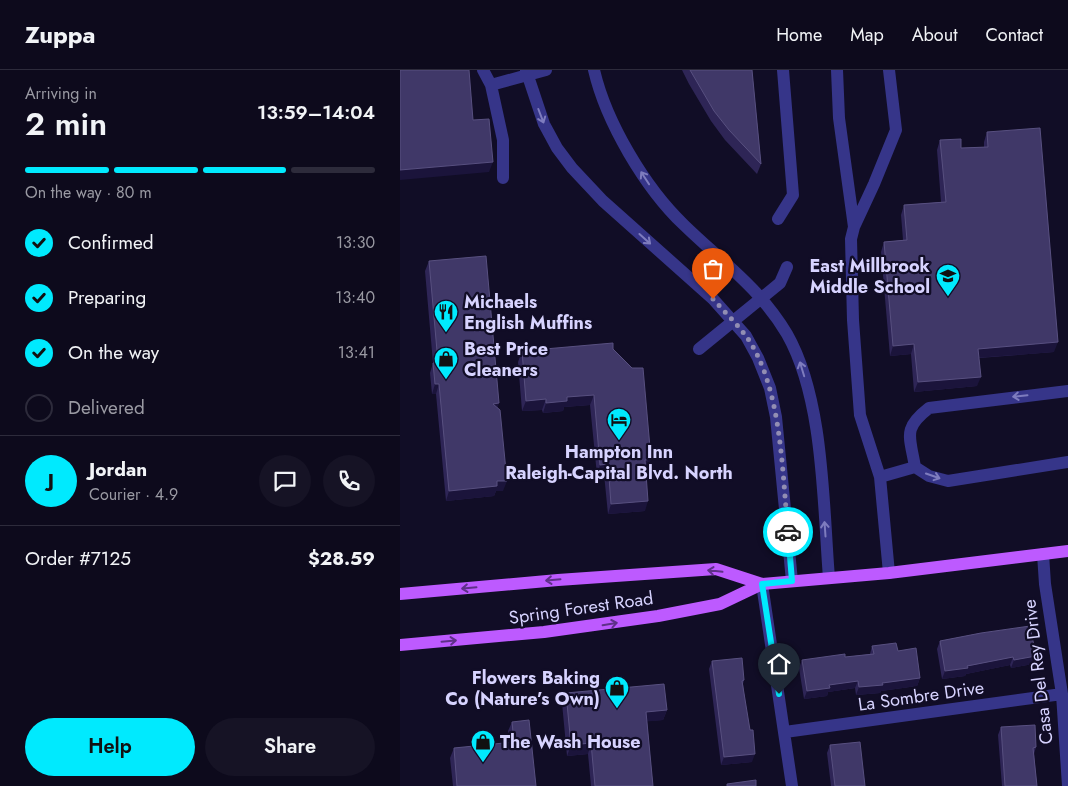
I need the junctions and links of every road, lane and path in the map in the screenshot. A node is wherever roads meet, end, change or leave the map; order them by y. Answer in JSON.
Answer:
{"nodes":[{"id":1,"x":483,"y":70,"type":"edge"},
{"id":2,"x":546,"y":70,"type":"edge"},
{"id":3,"x":594,"y":70,"type":"edge"},
{"id":4,"x":782,"y":70,"type":"edge"},
{"id":5,"x":837,"y":70,"type":"edge"},
{"id":6,"x":889,"y":70,"type":"edge"},
{"id":7,"x":526,"y":72,"type":"edge"},
{"id":8,"x":490,"y":85,"type":"junction"},
{"id":9,"x":503,"y":178,"type":"dead end"},
{"id":10,"x":778,"y":219,"type":"dead end"},
{"id":11,"x":854,"y":227,"type":"junction"},
{"id":12,"x":787,"y":267,"type":"dead end"},
{"id":13,"x":762,"y":298,"type":"junction"},
{"id":14,"x":733,"y":322,"type":"junction"},
{"id":15,"x":699,"y":349,"type":"dead end"},
{"id":16,"x":1068,"y":391,"type":"edge"},
{"id":17,"x":1068,"y":462,"type":"edge"},
{"id":18,"x":915,"y":467,"type":"junction"},
{"id":19,"x":880,"y":477,"type":"junction"},
{"id":20,"x":1068,"y":551,"type":"edge"},
{"id":21,"x":1043,"y":554,"type":"junction"},
{"id":22,"x":889,"y":572,"type":"junction"},
{"id":23,"x":829,"y":578,"type":"junction"},
{"id":24,"x":792,"y":581,"type":"junction"},
{"id":25,"x":762,"y":584,"type":"junction"},
{"id":26,"x":400,"y":594,"type":"edge"},
{"id":27,"x":400,"y":645,"type":"edge"},
{"id":28,"x":1062,"y":694,"type":"junction"},
{"id":29,"x":785,"y":732,"type":"junction"},
{"id":30,"x":792,"y":786,"type":"edge"},
{"id":31,"x":1068,"y":786,"type":"edge"}],
"edges":[{"from":1,"to":8,"type":"street"},
{"from":2,"to":7,"type":"street"},
{"from":13,"to":3,"type":"street","one_way":true},
{"from":4,"to":10,"type":"street"},
{"from":5,"to":11,"type":"street"},
{"from":6,"to":11,"type":"street"},
{"from":7,"to":8,"type":"street"},
{"from":7,"to":14,"type":"street","one_way":true},
{"from":8,"to":9,"type":"street"},
{"from":11,"to":19,"type":"street"},
{"from":12,"to":13,"type":"street"},
{"from":13,"to":14,"type":"street"},
{"from":23,"to":13,"type":"street","one_way":true},
{"from":14,"to":15,"type":"street"},
{"from":14,"to":24,"type":"street"},
{"from":16,"to":18,"type":"street","one_way":true},
{"from":18,"to":17,"type":"street","one_way":true},
{"from":18,"to":19,"type":"street"},
{"from":19,"to":22,"type":"street"},
{"from":20,"to":21,"type":"main road","name":"Spring Forest Road"},
{"from":21,"to":22,"type":"main road","name":"Spring Forest Road"},
{"from":21,"to":28,"type":"street","name":"Casa Del Rey Drive"},
{"from":22,"to":23,"type":"main road","name":"Spring Forest Road"},
{"from":23,"to":24,"type":"main road","name":"Spring Forest Road"},
{"from":24,"to":25,"type":"main road","name":"Spring Forest Road"},
{"from":25,"to":26,"type":"main road","name":"Spring Forest Road","one_way":true},
{"from":27,"to":25,"type":"main road","name":"Spring Forest Road","one_way":true},
{"from":25,"to":29,"type":"street"},
{"from":28,"to":29,"type":"street","name":"La Sombre Drive"},
{"from":28,"to":31,"type":"street","name":"Casa Del Rey Drive"},
{"from":29,"to":30,"type":"street"}]}
